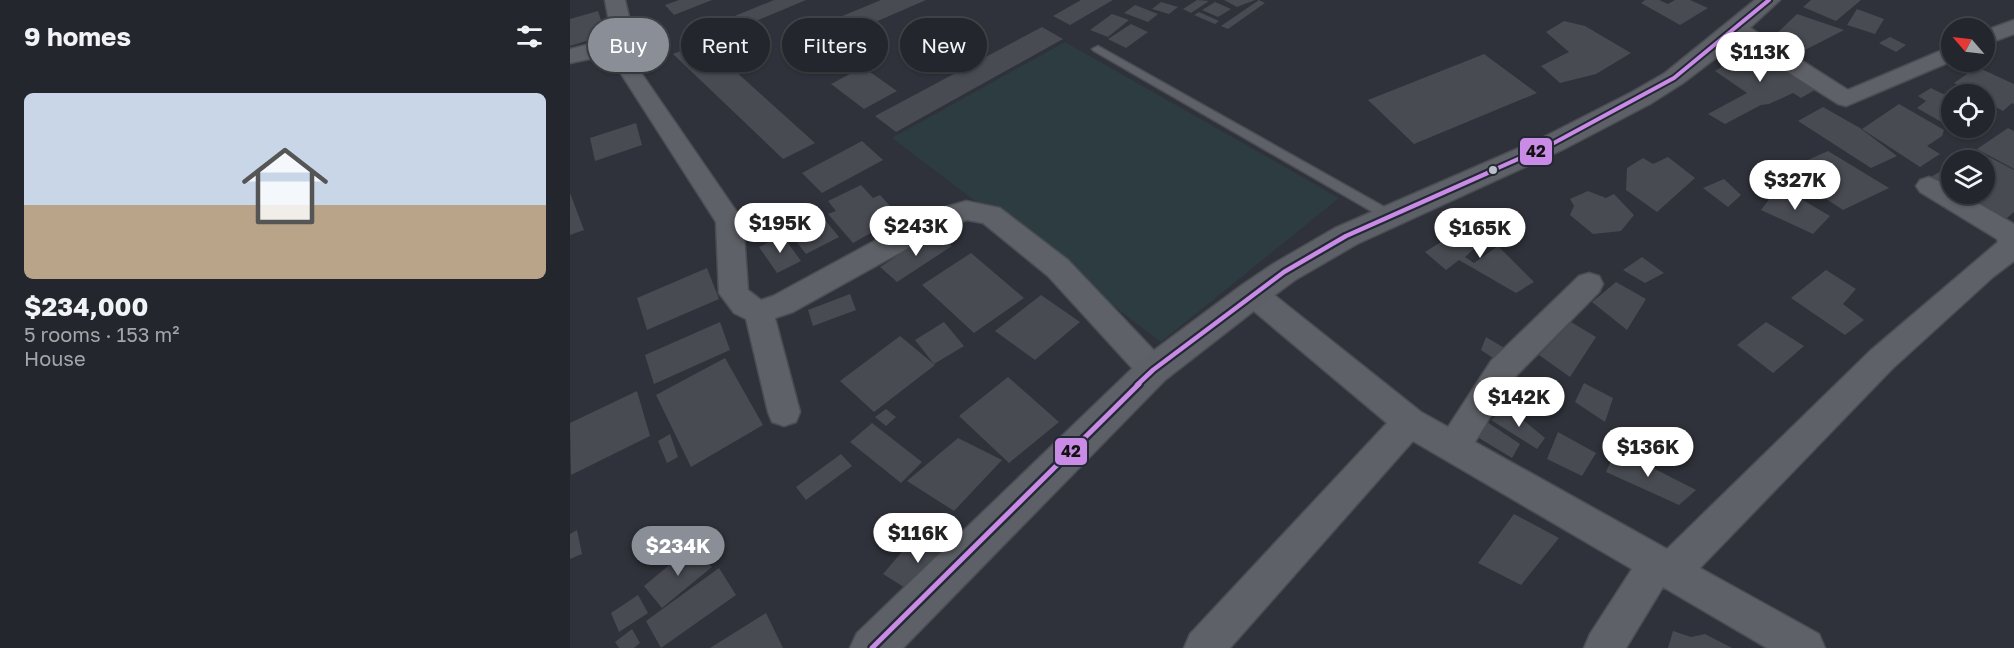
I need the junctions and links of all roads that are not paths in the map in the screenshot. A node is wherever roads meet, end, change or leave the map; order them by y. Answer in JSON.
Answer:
{"nodes":[{"id":1,"x":641,"y":0,"type":"edge"},
{"id":2,"x":1769,"y":0,"type":"edge"},
{"id":3,"x":616,"y":3,"type":"edge"},
{"id":4,"x":619,"y":18,"type":"edge"},
{"id":5,"x":2014,"y":26,"type":"edge"},
{"id":6,"x":1736,"y":29,"type":"junction"},
{"id":7,"x":1995,"y":34,"type":"edge"},
{"id":8,"x":1098,"y":49,"type":"dead end"},
{"id":9,"x":588,"y":52,"type":"edge"},
{"id":10,"x":570,"y":56,"type":"edge"},
{"id":11,"x":1941,"y":58,"type":"edge"},
{"id":12,"x":631,"y":72,"type":"edge"},
{"id":13,"x":1929,"y":186,"type":"dead end"},
{"id":14,"x":1390,"y":216,"type":"junction"},
{"id":15,"x":2013,"y":238,"type":"edge"},
{"id":16,"x":1589,"y":285,"type":"dead end"},
{"id":17,"x":1253,"y":294,"type":"junction"},
{"id":18,"x":759,"y":312,"type":"junction"},
{"id":19,"x":1153,"y":370,"type":"junction"},
{"id":20,"x":784,"y":412,"type":"dead end"},
{"id":21,"x":1409,"y":422,"type":"junction"},
{"id":22,"x":1454,"y":448,"type":"junction"},
{"id":23,"x":1663,"y":568,"type":"junction"},
{"id":24,"x":872,"y":648,"type":"edge"},
{"id":25,"x":1204,"y":648,"type":"edge"},
{"id":26,"x":1604,"y":648,"type":"edge"},
{"id":27,"x":1805,"y":648,"type":"edge"}],
"edges":[{"from":1,"to":3,"type":"street"},
{"from":2,"to":6,"type":"main road"},
{"from":3,"to":4,"type":"street"},
{"from":5,"to":7,"type":"street"},
{"from":6,"to":11,"type":"street"},
{"from":6,"to":14,"type":"main road"},
{"from":8,"to":14,"type":"lane"},
{"from":9,"to":10,"type":"street"},
{"from":12,"to":18,"type":"street"},
{"from":13,"to":15,"type":"street"},
{"from":14,"to":17,"type":"main road"},
{"from":15,"to":23,"type":"street"},
{"from":16,"to":22,"type":"street"},
{"from":17,"to":19,"type":"main road"},
{"from":17,"to":21,"type":"street"},
{"from":18,"to":19,"type":"street"},
{"from":18,"to":20,"type":"street"},
{"from":19,"to":24,"type":"main road"},
{"from":21,"to":22,"type":"street"},
{"from":21,"to":25,"type":"street"},
{"from":22,"to":23,"type":"street"},
{"from":23,"to":26,"type":"street"},
{"from":23,"to":27,"type":"street"}]}
